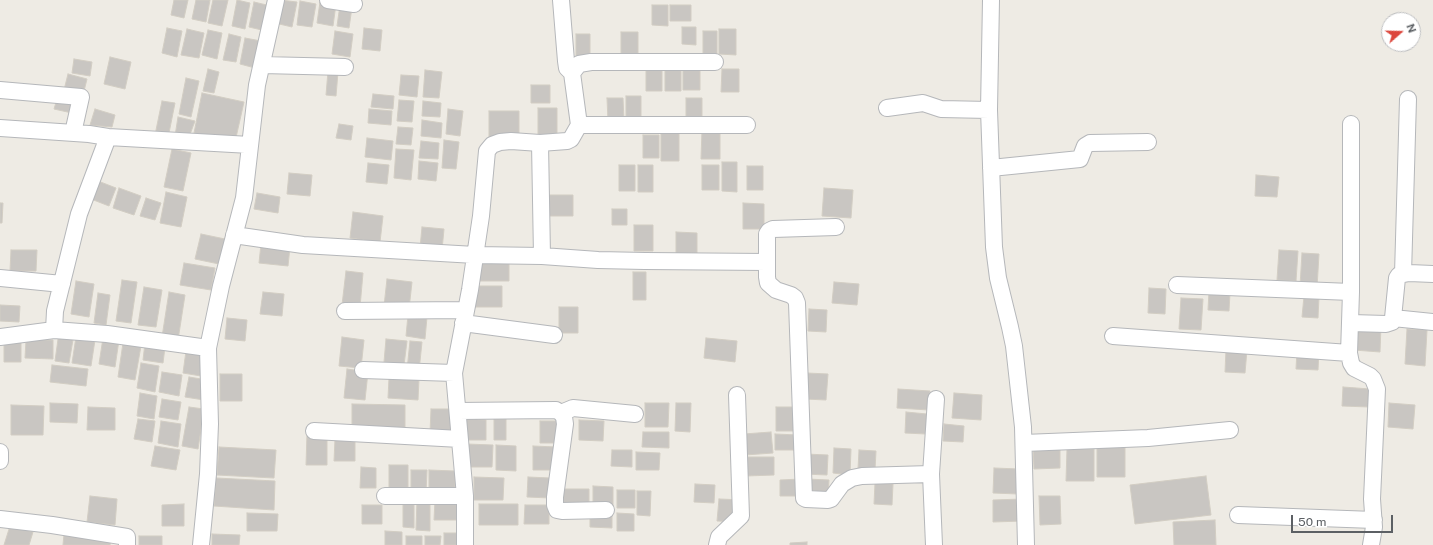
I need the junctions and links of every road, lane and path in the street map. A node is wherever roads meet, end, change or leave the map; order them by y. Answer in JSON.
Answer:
{"nodes":[{"id":1,"x":276,"y":0,"type":"edge"},
{"id":2,"x":328,"y":0,"type":"edge"},
{"id":3,"x":561,"y":0,"type":"edge"},
{"id":4,"x":991,"y":0,"type":"edge"},
{"id":5,"x":354,"y":4,"type":"dead end"},
{"id":6,"x":715,"y":62,"type":"dead end"},
{"id":7,"x":262,"y":65,"type":"junction"},
{"id":8,"x":346,"y":67,"type":"dead end"},
{"id":9,"x":572,"y":73,"type":"junction"},
{"id":10,"x":0,"y":90,"type":"edge"},
{"id":11,"x":1408,"y":99,"type":"dead end"},
{"id":12,"x":887,"y":108,"type":"dead end"},
{"id":13,"x":989,"y":110,"type":"junction"},
{"id":14,"x":1351,"y":124,"type":"dead end"},
{"id":15,"x":579,"y":125,"type":"junction"},
{"id":16,"x":747,"y":125,"type":"dead end"},
{"id":17,"x":0,"y":128,"type":"edge"},
{"id":18,"x":73,"y":133,"type":"junction"},
{"id":19,"x":108,"y":137,"type":"junction"},
{"id":20,"x":1148,"y":142,"type":"dead end"},
{"id":21,"x":540,"y":143,"type":"junction"},
{"id":22,"x":250,"y":145,"type":"junction"},
{"id":23,"x":991,"y":168,"type":"junction"},
{"id":24,"x":836,"y":227,"type":"dead end"},
{"id":25,"x":234,"y":235,"type":"junction"},
{"id":26,"x":475,"y":255,"type":"junction"},
{"id":27,"x":542,"y":256,"type":"junction"},
{"id":28,"x":767,"y":262,"type":"junction"},
{"id":29,"x":1403,"y":274,"type":"junction"},
{"id":30,"x":1433,"y":274,"type":"edge"},
{"id":31,"x":0,"y":278,"type":"edge"},
{"id":32,"x":62,"y":284,"type":"junction"},
{"id":33,"x":1177,"y":285,"type":"dead end"},
{"id":34,"x":1351,"y":292,"type":"junction"},
{"id":35,"x":345,"y":311,"type":"dead end"},
{"id":36,"x":465,"y":316,"type":"junction"},
{"id":37,"x":1394,"y":318,"type":"junction"},
{"id":38,"x":1433,"y":322,"type":"edge"},
{"id":39,"x":1351,"y":323,"type":"junction"},
{"id":40,"x":54,"y":330,"type":"junction"},
{"id":41,"x":554,"y":336,"type":"dead end"},
{"id":42,"x":1113,"y":336,"type":"dead end"},
{"id":43,"x":0,"y":337,"type":"edge"},
{"id":44,"x":208,"y":348,"type":"junction"},
{"id":45,"x":1349,"y":353,"type":"junction"},
{"id":46,"x":363,"y":370,"type":"dead end"},
{"id":47,"x":454,"y":373,"type":"junction"},
{"id":48,"x":738,"y":395,"type":"dead end"},
{"id":49,"x":936,"y":399,"type":"dead end"},
{"id":50,"x":458,"y":411,"type":"junction"},
{"id":51,"x":561,"y":413,"type":"junction"},
{"id":52,"x":634,"y":414,"type":"dead end"},
{"id":53,"x":1230,"y":430,"type":"dead end"},
{"id":54,"x":314,"y":431,"type":"dead end"},
{"id":55,"x":460,"y":439,"type":"junction"},
{"id":56,"x":1024,"y":443,"type":"junction"},
{"id":57,"x":0,"y":452,"type":"edge"},
{"id":58,"x":0,"y":461,"type":"edge"},
{"id":59,"x":931,"y":474,"type":"junction"},
{"id":60,"x":385,"y":496,"type":"dead end"},
{"id":61,"x":465,"y":496,"type":"junction"},
{"id":62,"x":606,"y":510,"type":"dead end"},
{"id":63,"x":1238,"y":516,"type":"dead end"},
{"id":64,"x":0,"y":519,"type":"edge"},
{"id":65,"x":1374,"y":520,"type":"junction"},
{"id":66,"x":127,"y":545,"type":"edge"},
{"id":67,"x":202,"y":545,"type":"edge"},
{"id":68,"x":465,"y":545,"type":"edge"},
{"id":69,"x":717,"y":545,"type":"edge"},
{"id":70,"x":934,"y":545,"type":"edge"},
{"id":71,"x":1026,"y":545,"type":"edge"},
{"id":72,"x":1371,"y":545,"type":"edge"}],
"edges":[{"from":1,"to":7,"type":"street"},
{"from":2,"to":5,"type":"street"},
{"from":3,"to":9,"type":"street"},
{"from":4,"to":13,"type":"street"},
{"from":6,"to":9,"type":"street"},
{"from":7,"to":8,"type":"street"},
{"from":7,"to":22,"type":"street"},
{"from":9,"to":15,"type":"street"},
{"from":10,"to":18,"type":"street"},
{"from":11,"to":29,"type":"street"},
{"from":12,"to":13,"type":"street"},
{"from":13,"to":23,"type":"street"},
{"from":14,"to":34,"type":"street"},
{"from":15,"to":16,"type":"street"},
{"from":15,"to":21,"type":"street"},
{"from":17,"to":18,"type":"street"},
{"from":18,"to":19,"type":"street"},
{"from":19,"to":22,"type":"street"},
{"from":19,"to":32,"type":"street"},
{"from":20,"to":23,"type":"street"},
{"from":21,"to":26,"type":"street"},
{"from":21,"to":27,"type":"street"},
{"from":22,"to":25,"type":"street"},
{"from":23,"to":56,"type":"street"},
{"from":24,"to":28,"type":"street"},
{"from":25,"to":26,"type":"street"},
{"from":25,"to":44,"type":"street"},
{"from":26,"to":27,"type":"street"},
{"from":26,"to":36,"type":"street"},
{"from":27,"to":28,"type":"street"},
{"from":28,"to":59,"type":"street"},
{"from":29,"to":30,"type":"street"},
{"from":29,"to":37,"type":"street"},
{"from":31,"to":32,"type":"street"},
{"from":32,"to":40,"type":"street"},
{"from":33,"to":34,"type":"street"},
{"from":34,"to":39,"type":"street"},
{"from":35,"to":36,"type":"street"},
{"from":36,"to":41,"type":"street"},
{"from":36,"to":47,"type":"street"},
{"from":37,"to":38,"type":"street"},
{"from":37,"to":39,"type":"street"},
{"from":39,"to":45,"type":"street"},
{"from":40,"to":43,"type":"street"},
{"from":40,"to":44,"type":"street"},
{"from":42,"to":45,"type":"street"},
{"from":44,"to":67,"type":"street"},
{"from":45,"to":65,"type":"street"},
{"from":46,"to":47,"type":"street"},
{"from":47,"to":50,"type":"street"},
{"from":48,"to":69,"type":"street"},
{"from":49,"to":59,"type":"street"},
{"from":50,"to":51,"type":"street"},
{"from":50,"to":55,"type":"street"},
{"from":51,"to":52,"type":"street"},
{"from":51,"to":62,"type":"street"},
{"from":53,"to":56,"type":"street"},
{"from":54,"to":55,"type":"street"},
{"from":55,"to":61,"type":"street"},
{"from":56,"to":71,"type":"street"},
{"from":57,"to":58,"type":"street"},
{"from":59,"to":70,"type":"street"},
{"from":60,"to":61,"type":"street"},
{"from":61,"to":68,"type":"street"},
{"from":63,"to":65,"type":"street"},
{"from":64,"to":66,"type":"street"},
{"from":65,"to":72,"type":"street"}]}
